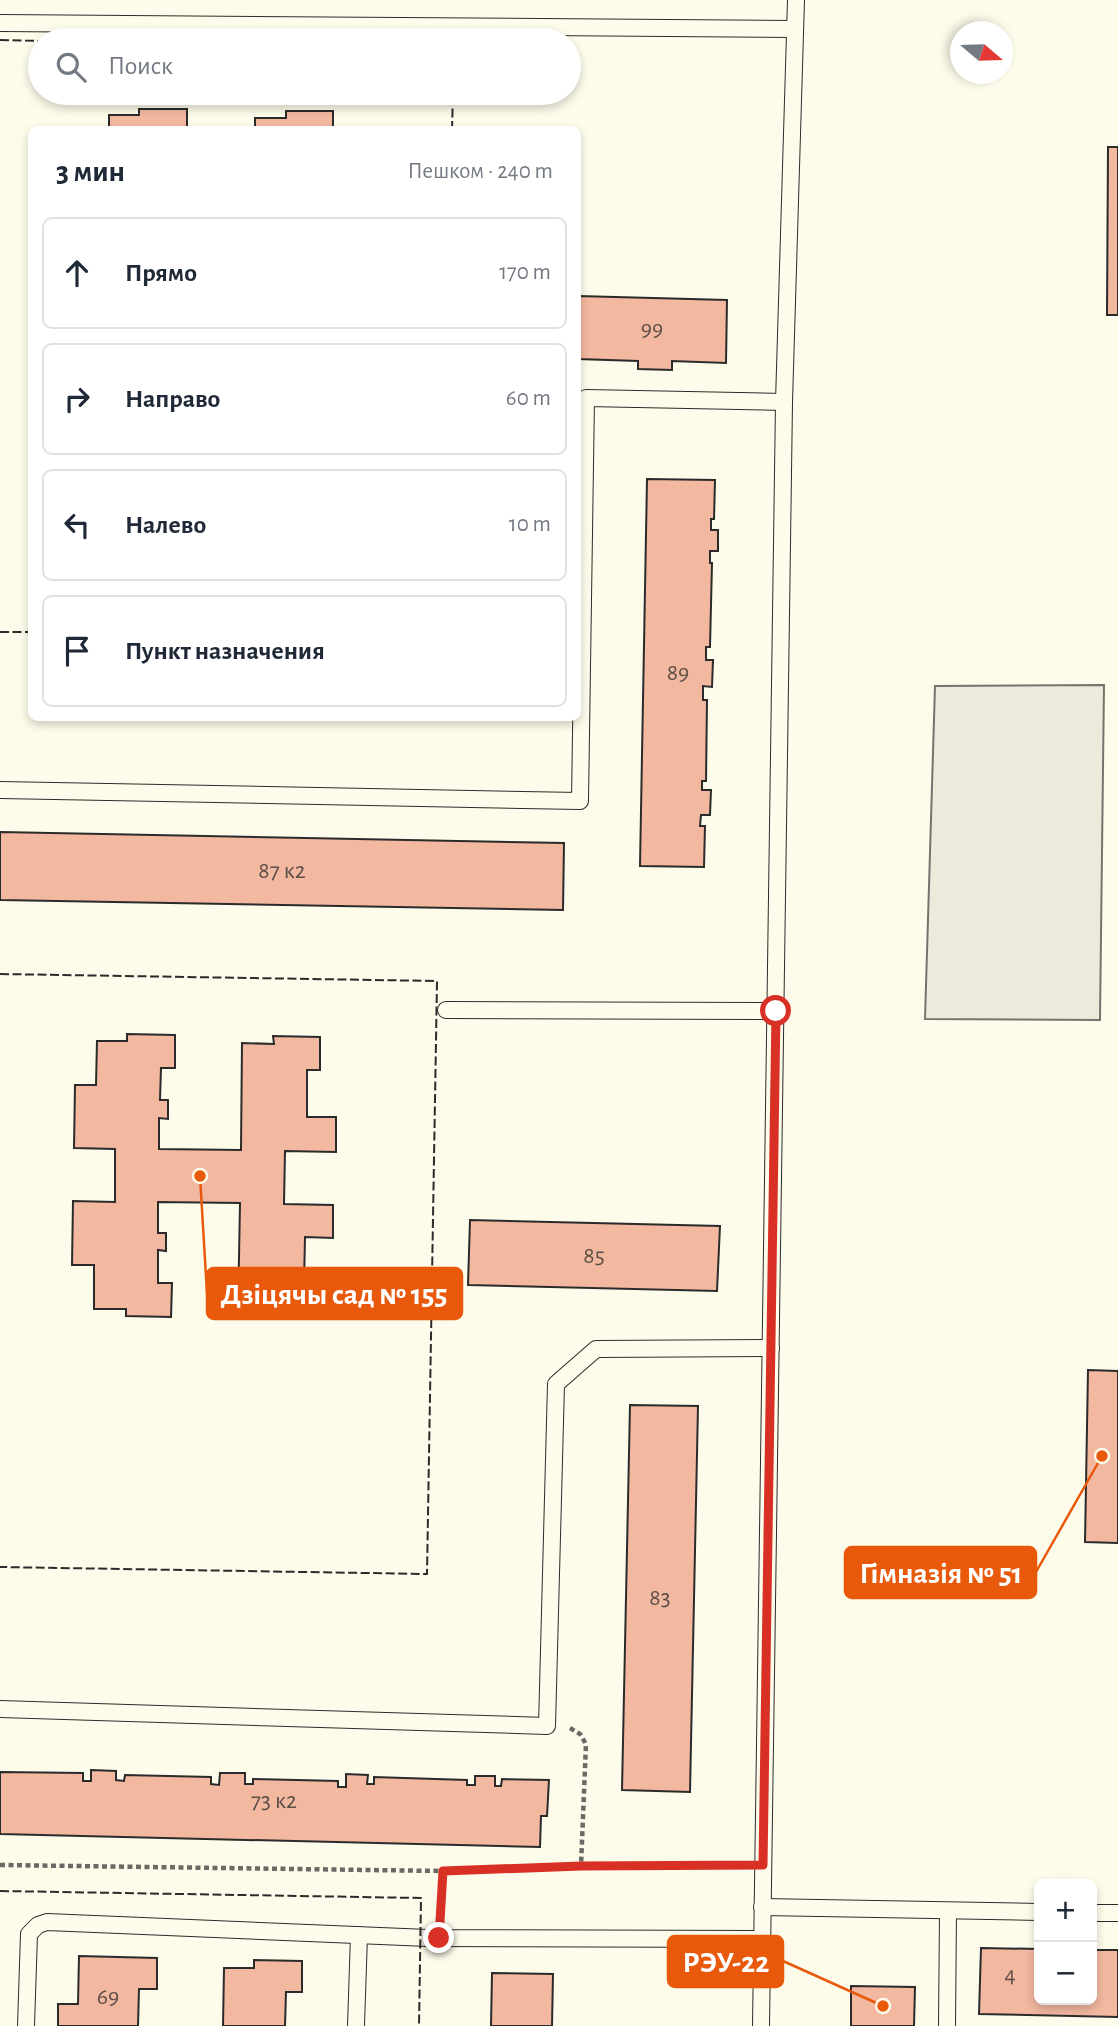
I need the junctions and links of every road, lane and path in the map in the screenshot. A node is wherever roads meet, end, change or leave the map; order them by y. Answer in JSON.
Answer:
{"nodes":[{"id":1,"x":796,"y":0,"type":"edge"},
{"id":2,"x":0,"y":23,"type":"edge"},
{"id":3,"x":794,"y":29,"type":"junction"},
{"id":4,"x":582,"y":397,"type":"edge"},
{"id":5,"x":784,"y":402,"type":"junction"},
{"id":6,"x":581,"y":600,"type":"edge"},
{"id":7,"x":580,"y":721,"type":"edge"},
{"id":8,"x":0,"y":790,"type":"edge"},
{"id":9,"x":446,"y":1010,"type":"dead end"},
{"id":10,"x":776,"y":1011,"type":"junction"},
{"id":11,"x":771,"y":1348,"type":"junction"},
{"id":12,"x":0,"y":1709,"type":"edge"},
{"id":13,"x":547,"y":1726,"type":"junction"},
{"id":14,"x":0,"y":1865,"type":"edge"},
{"id":15,"x":763,"y":1865,"type":"junction"},
{"id":16,"x":581,"y":1866,"type":"junction"},
{"id":17,"x":443,"y":1871,"type":"junction"},
{"id":18,"x":762,"y":1907,"type":"junction"},
{"id":19,"x":948,"y":1911,"type":"junction"},
{"id":20,"x":1034,"y":1912,"type":"edge"},
{"id":21,"x":1097,"y":1913,"type":"edge"},
{"id":22,"x":1118,"y":1913,"type":"edge"},
{"id":23,"x":359,"y":1935,"type":"junction"},
{"id":24,"x":439,"y":1938,"type":"junction"},
{"id":25,"x":762,"y":1939,"type":"junction"},
{"id":26,"x":26,"y":2026,"type":"edge"},
{"id":27,"x":356,"y":2026,"type":"edge"},
{"id":28,"x":761,"y":2026,"type":"edge"},
{"id":29,"x":947,"y":2026,"type":"edge"}],
"edges":[{"from":1,"to":3,"type":"lane"},
{"from":2,"to":3,"type":"lane"},
{"from":3,"to":5,"type":"lane"},
{"from":4,"to":5,"type":"lane"},
{"from":4,"to":6,"type":"lane"},
{"from":5,"to":10,"type":"lane"},
{"from":7,"to":8,"type":"lane"},
{"from":9,"to":10,"type":"lane"},
{"from":10,"to":11,"type":"lane"},
{"from":11,"to":13,"type":"lane"},
{"from":11,"to":15,"type":"lane"},
{"from":12,"to":13,"type":"lane"},
{"from":13,"to":16,"type":"path"},
{"from":14,"to":17,"type":"path"},
{"from":15,"to":16,"type":"path"},
{"from":15,"to":18,"type":"lane"},
{"from":16,"to":17,"type":"path"},
{"from":17,"to":24,"type":"path"},
{"from":18,"to":19,"type":"lane"},
{"from":18,"to":25,"type":"lane"},
{"from":19,"to":20,"type":"lane"},
{"from":19,"to":29,"type":"lane"},
{"from":21,"to":22,"type":"lane"},
{"from":23,"to":24,"type":"lane"},
{"from":23,"to":26,"type":"lane"},
{"from":23,"to":27,"type":"lane"},
{"from":24,"to":25,"type":"lane"},
{"from":25,"to":28,"type":"lane"}]}
